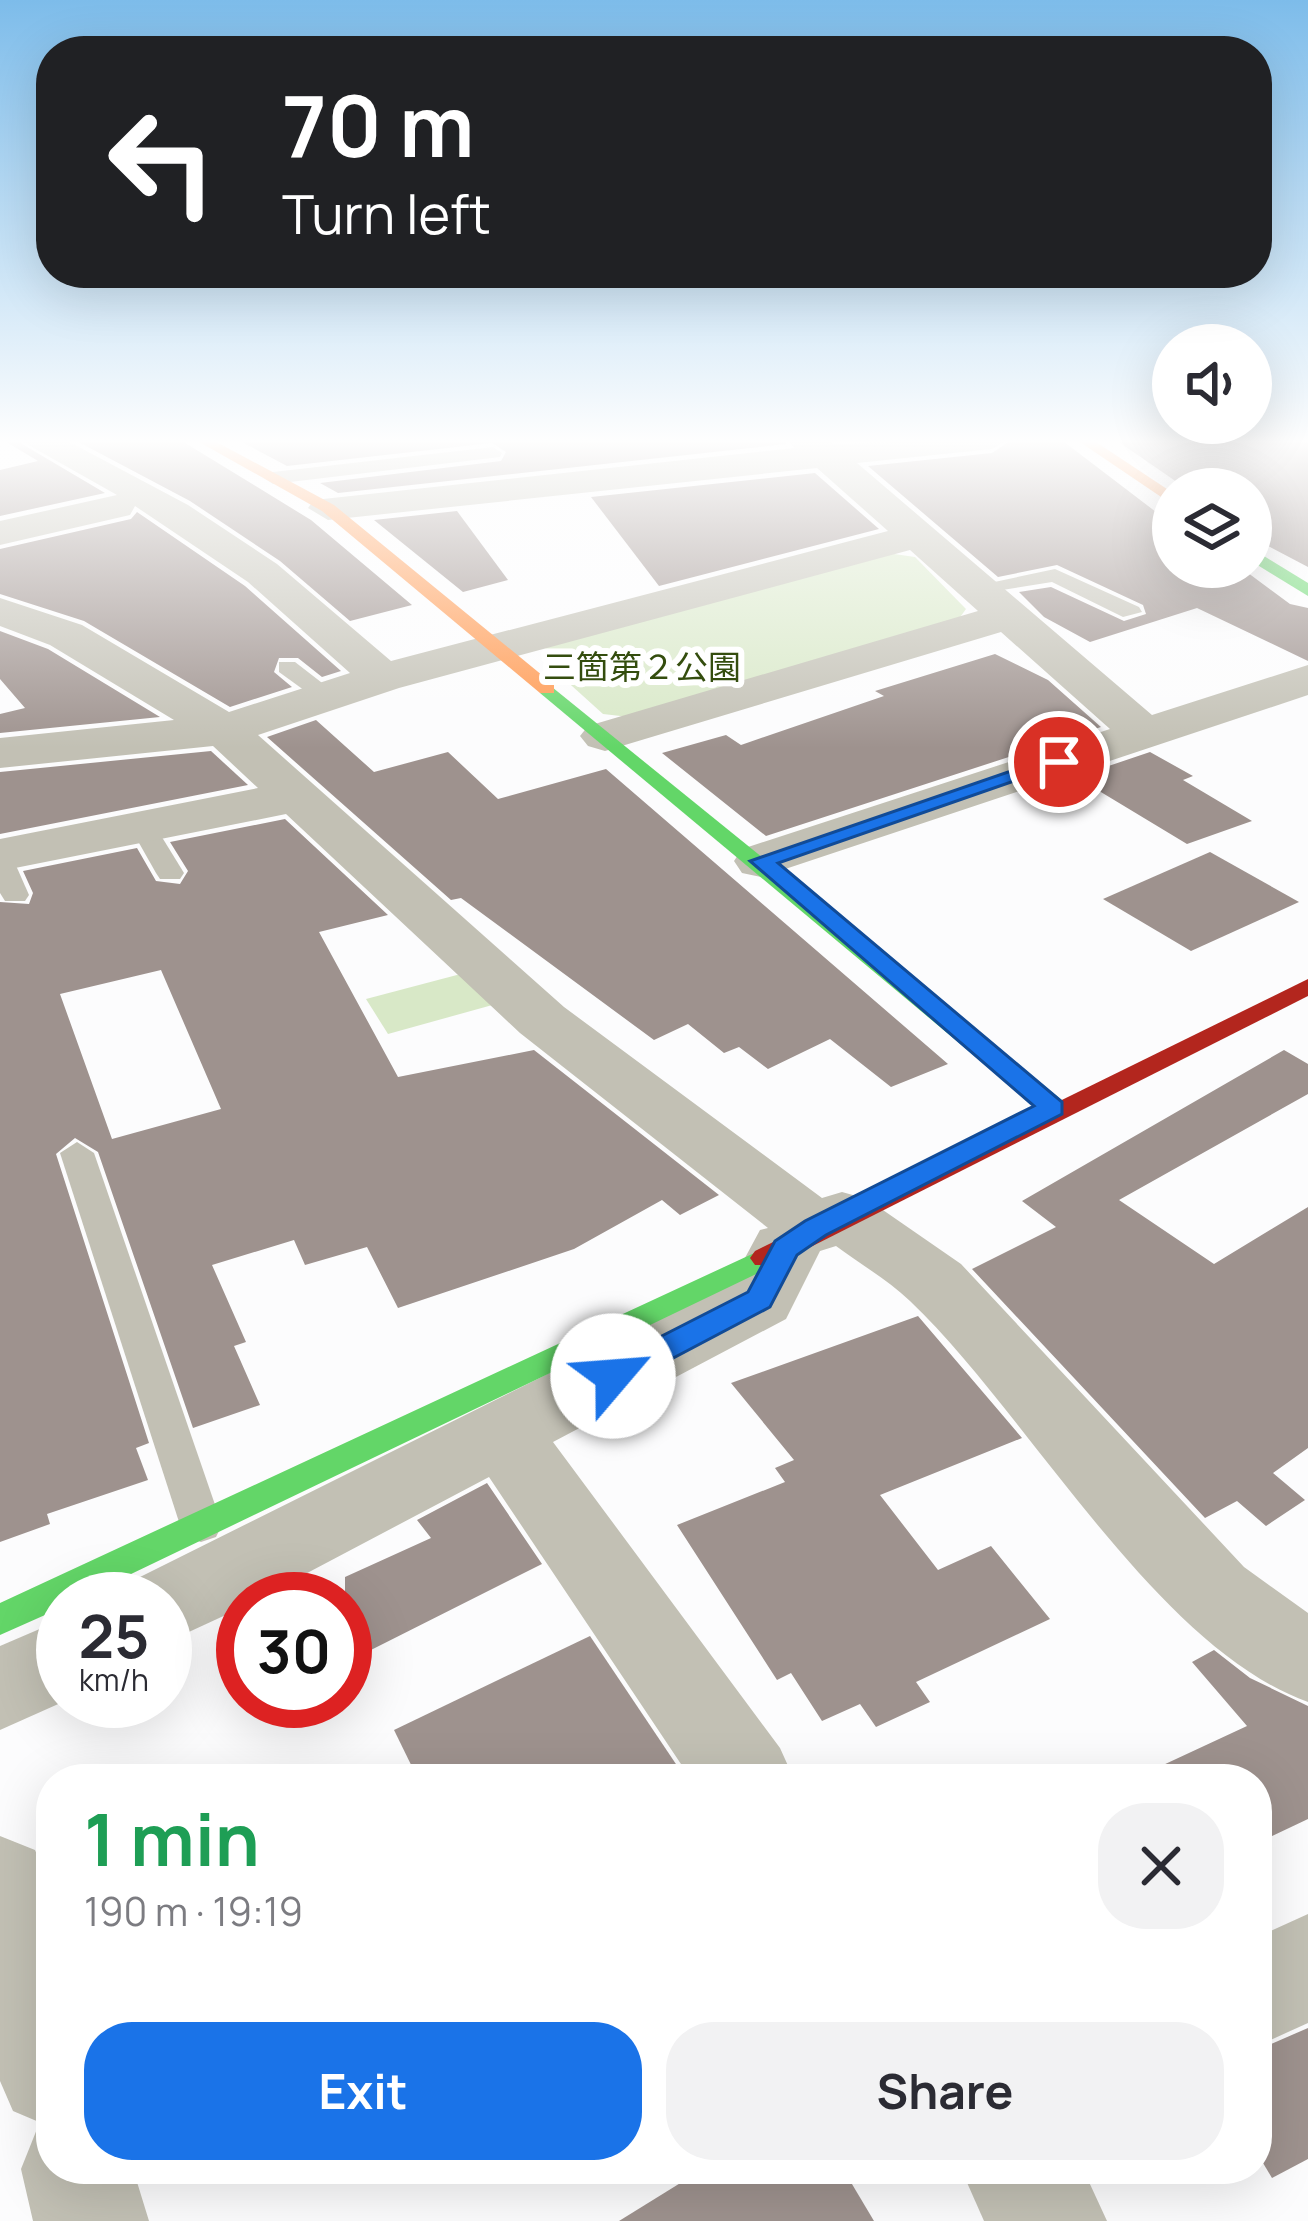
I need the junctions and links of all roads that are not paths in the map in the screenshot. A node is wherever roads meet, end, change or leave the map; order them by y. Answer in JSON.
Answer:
{"nodes":[{"id":1,"x":215,"y":542,"type":"edge"},
{"id":2,"x":369,"y":542,"type":"edge"},
{"id":3,"x":895,"y":542,"type":"edge"},
{"id":4,"x":923,"y":542,"type":"edge"},
{"id":5,"x":1272,"y":567,"type":"edge"},
{"id":6,"x":1308,"y":591,"type":"edge"},
{"id":7,"x":992,"y":602,"type":"junction"},
{"id":8,"x":0,"y":611,"type":"edge"},
{"id":9,"x":1131,"y":612,"type":"dead end"},
{"id":10,"x":496,"y":647,"type":"junction"},
{"id":11,"x":287,"y":667,"type":"dead end"},
{"id":12,"x":382,"y":678,"type":"junction"},
{"id":13,"x":1308,"y":679,"type":"edge"},
{"id":14,"x":327,"y":696,"type":"junction"},
{"id":15,"x":224,"y":730,"type":"junction"},
{"id":16,"x":1144,"y":733,"type":"junction"},
{"id":17,"x":605,"y":736,"type":"junction"},
{"id":18,"x":0,"y":753,"type":"edge"},
{"id":19,"x":299,"y":796,"type":"junction"},
{"id":20,"x":143,"y":827,"type":"junction"},
{"id":21,"x":761,"y":861,"type":"junction"},
{"id":22,"x":5,"y":870,"type":"edge"},
{"id":23,"x":170,"y":873,"type":"dead end"},
{"id":24,"x":1298,"y":1002,"type":"edge"},
{"id":25,"x":1053,"y":1108,"type":"junction"},
{"id":26,"x":77,"y":1153,"type":"dead end"},
{"id":27,"x":814,"y":1231,"type":"junction"},
{"id":28,"x":502,"y":1433,"type":"junction"},
{"id":29,"x":201,"y":1526,"type":"junction"},
{"id":30,"x":192,"y":1592,"type":"edge"},
{"id":31,"x":0,"y":1620,"type":"edge"},
{"id":32,"x":1308,"y":1663,"type":"edge"},
{"id":33,"x":36,"y":1672,"type":"edge"},
{"id":34,"x":0,"y":1690,"type":"edge"},
{"id":35,"x":735,"y":1764,"type":"edge"},
{"id":36,"x":0,"y":1884,"type":"edge"},
{"id":37,"x":1308,"y":1966,"type":"edge"},
{"id":38,"x":1272,"y":1985,"type":"edge"},
{"id":39,"x":36,"y":2017,"type":"edge"},
{"id":40,"x":81,"y":2184,"type":"edge"},
{"id":41,"x":1026,"y":2184,"type":"edge"},
{"id":42,"x":91,"y":2221,"type":"edge"},
{"id":43,"x":1049,"y":2221,"type":"edge"}],
"edges":[{"from":1,"to":12,"type":"street"},
{"from":2,"to":10,"type":"street"},
{"from":3,"to":10,"type":"street"},
{"from":4,"to":7,"type":"street"},
{"from":5,"to":6,"type":"street"},
{"from":7,"to":9,"type":"lane"},
{"from":7,"to":16,"type":"street"},
{"from":7,"to":17,"type":"street"},
{"from":8,"to":15,"type":"street"},
{"from":10,"to":12,"type":"street"},
{"from":10,"to":17,"type":"street"},
{"from":11,"to":14,"type":"lane"},
{"from":12,"to":14,"type":"street"},
{"from":13,"to":16,"type":"street"},
{"from":14,"to":15,"type":"street"},
{"from":15,"to":18,"type":"street"},
{"from":15,"to":19,"type":"street"},
{"from":16,"to":21,"type":"street"},
{"from":17,"to":21,"type":"street"},
{"from":19,"to":20,"type":"street"},
{"from":19,"to":27,"type":"street"},
{"from":20,"to":22,"type":"street"},
{"from":20,"to":23,"type":"lane"},
{"from":21,"to":25,"type":"street"},
{"from":24,"to":25,"type":"street"},
{"from":25,"to":27,"type":"street"},
{"from":26,"to":29,"type":"lane"},
{"from":27,"to":28,"type":"street"},
{"from":27,"to":29,"type":"street"},
{"from":27,"to":32,"type":"street"},
{"from":28,"to":30,"type":"street"},
{"from":28,"to":35,"type":"street"},
{"from":29,"to":31,"type":"street"},
{"from":33,"to":34,"type":"street"},
{"from":36,"to":39,"type":"street"},
{"from":37,"to":38,"type":"street"},
{"from":40,"to":42,"type":"street"},
{"from":41,"to":43,"type":"street"}]}
